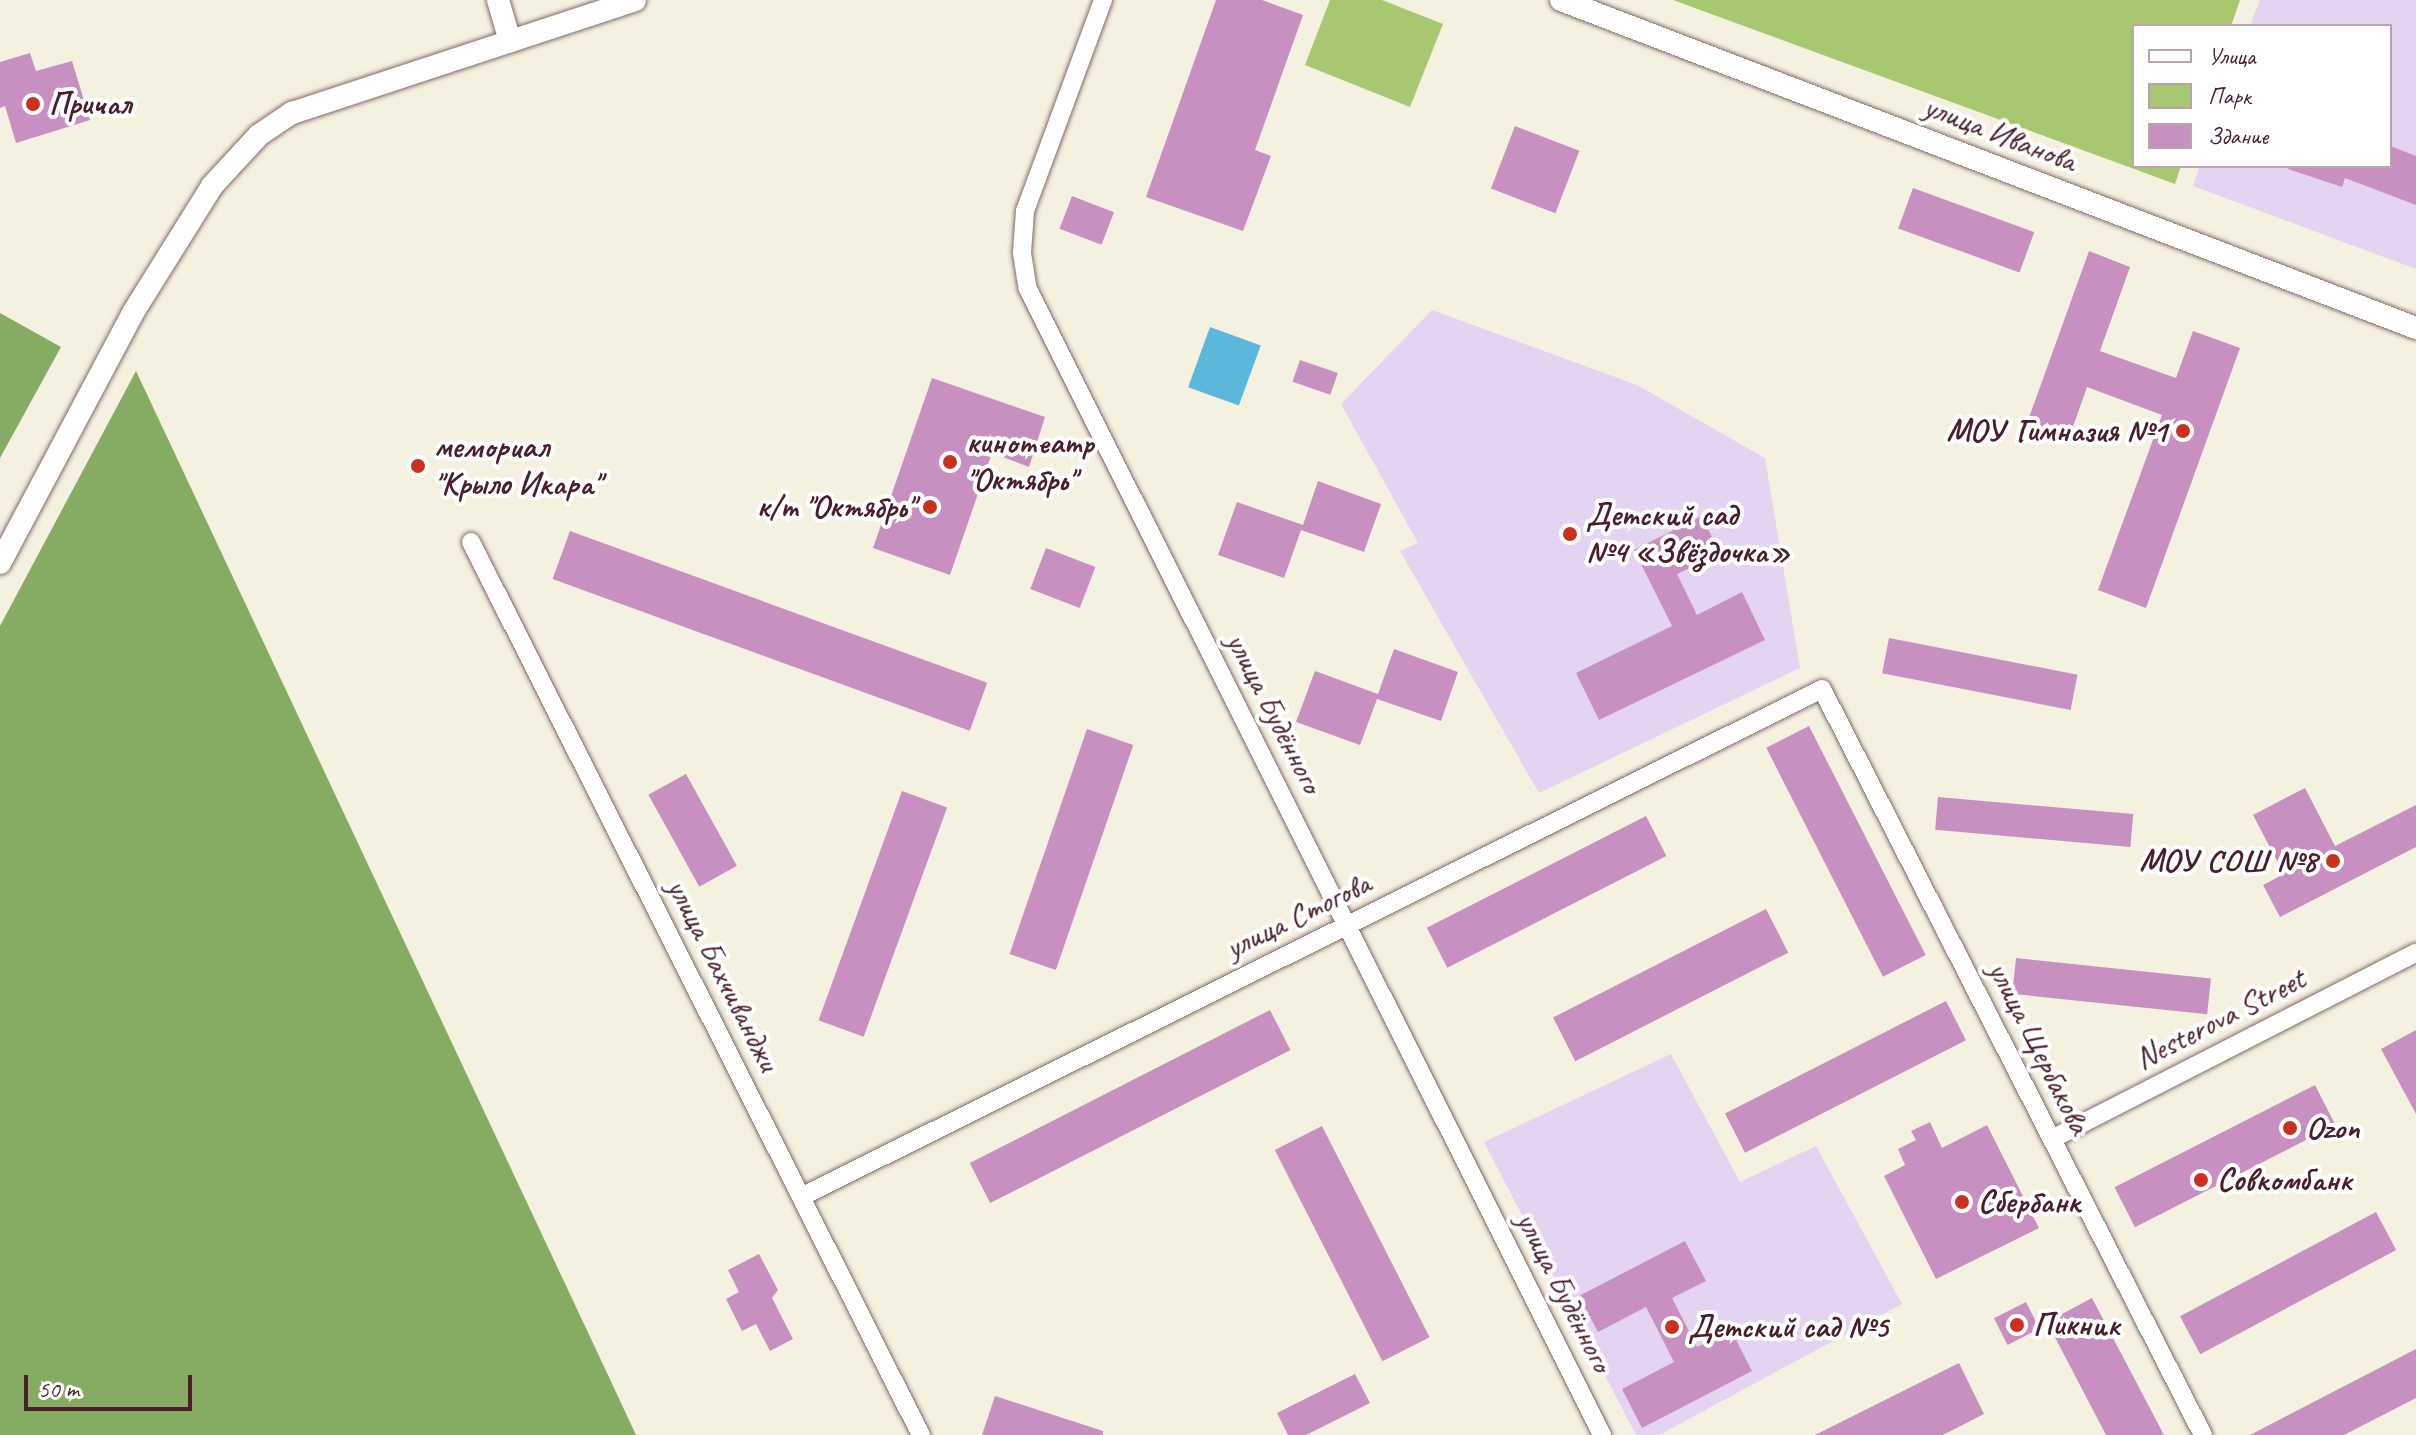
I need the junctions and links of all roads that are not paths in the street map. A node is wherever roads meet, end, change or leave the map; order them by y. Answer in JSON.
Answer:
{"nodes":[{"id":1,"x":498,"y":0,"type":"edge"},
{"id":2,"x":635,"y":0,"type":"edge"},
{"id":3,"x":1103,"y":0,"type":"edge"},
{"id":4,"x":1561,"y":0,"type":"edge"},
{"id":5,"x":510,"y":41,"type":"junction"},
{"id":6,"x":2416,"y":328,"type":"edge"},
{"id":7,"x":471,"y":542,"type":"dead end"},
{"id":8,"x":0,"y":563,"type":"edge"},
{"id":9,"x":1822,"y":689,"type":"joint"},
{"id":10,"x":1347,"y":925,"type":"junction"},
{"id":11,"x":2416,"y":953,"type":"edge"},
{"id":12,"x":2052,"y":1139,"type":"junction"},
{"id":13,"x":801,"y":1197,"type":"junction"},
{"id":14,"x":921,"y":1435,"type":"edge"},
{"id":15,"x":1602,"y":1435,"type":"edge"},
{"id":16,"x":2203,"y":1435,"type":"edge"}],
"edges":[{"from":1,"to":5,"type":"street"},
{"from":2,"to":5,"type":"street"},
{"from":3,"to":10,"type":"street","name":"улица Будённого"},
{"from":4,"to":6,"type":"street","name":"улица Иванова"},
{"from":5,"to":8,"type":"street"},
{"from":7,"to":13,"type":"street","name":"улица Бахчиванджи"},
{"from":9,"to":10,"type":"street","name":"улица Стогова"},
{"from":9,"to":12,"type":"street","name":"улица Щербакова"},
{"from":10,"to":13,"type":"street","name":"улица Стогова"},
{"from":10,"to":15,"type":"street","name":"улица Будённого"},
{"from":11,"to":12,"type":"street","name":"Nesterova Street"},
{"from":12,"to":16,"type":"street","name":"улица Щербакова"},
{"from":13,"to":14,"type":"street","name":"улица Бахчиванджи"}]}
